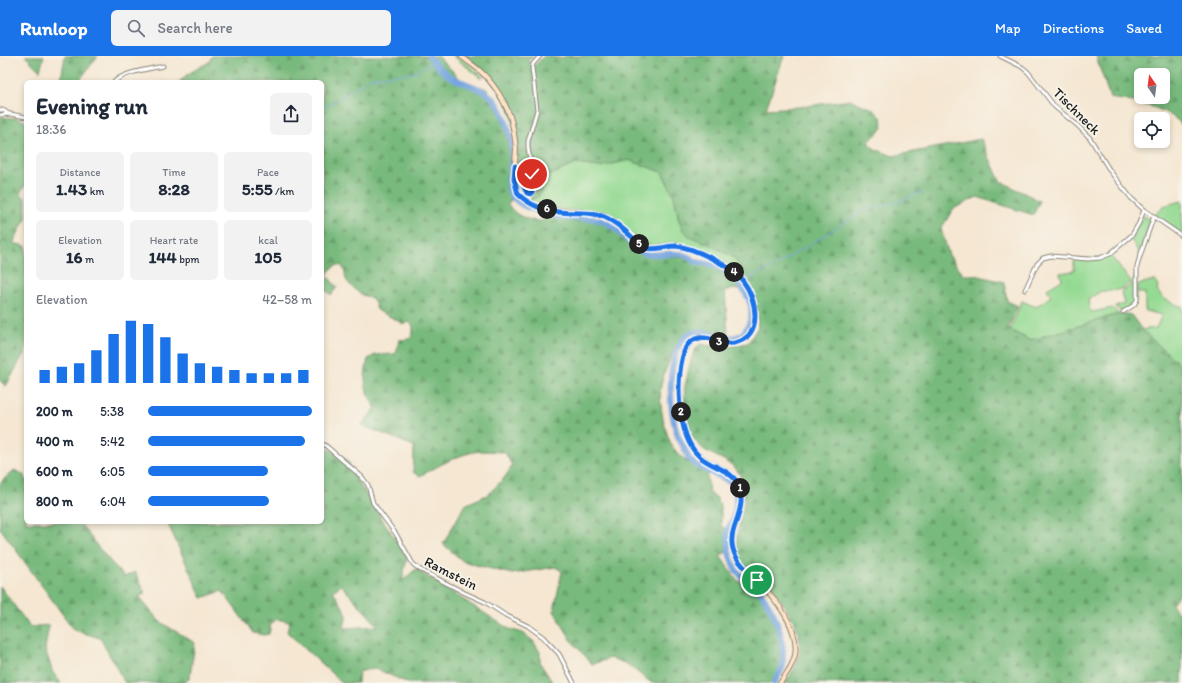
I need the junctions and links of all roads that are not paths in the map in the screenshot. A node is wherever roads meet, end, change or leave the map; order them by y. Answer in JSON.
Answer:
{"nodes":[{"id":1,"x":461,"y":56,"type":"edge"},
{"id":2,"x":540,"y":56,"type":"edge"},
{"id":3,"x":1000,"y":56,"type":"edge"},
{"id":4,"x":163,"y":66,"type":"dead end"},
{"id":5,"x":117,"y":80,"type":"edge"},
{"id":6,"x":0,"y":110,"type":"edge"},
{"id":7,"x":10,"y":114,"type":"junction"},
{"id":8,"x":0,"y":115,"type":"edge"},
{"id":9,"x":24,"y":117,"type":"edge"},
{"id":10,"x":515,"y":166,"type":"junction"},
{"id":11,"x":1144,"y":210,"type":"junction"},
{"id":12,"x":1154,"y":216,"type":"junction"},
{"id":13,"x":1182,"y":236,"type":"edge"},
{"id":14,"x":1025,"y":290,"type":"dead end"},
{"id":15,"x":1123,"y":312,"type":"dead end"},
{"id":16,"x":324,"y":445,"type":"edge"},
{"id":17,"x":574,"y":683,"type":"edge"},
{"id":18,"x":780,"y":683,"type":"edge"}],
"edges":[{"from":1,"to":10,"type":"main road"},
{"from":2,"to":10,"type":"street"},
{"from":3,"to":11,"type":"street","name":"Tischneck"},
{"from":4,"to":5,"type":"street"},
{"from":6,"to":7,"type":"street"},
{"from":7,"to":8,"type":"street"},
{"from":7,"to":9,"type":"street"},
{"from":10,"to":18,"type":"main road"},
{"from":11,"to":12,"type":"street","name":"Tischneck"},
{"from":11,"to":14,"type":"street"},
{"from":12,"to":13,"type":"street","name":"Tischneck"},
{"from":12,"to":15,"type":"street"},
{"from":16,"to":17,"type":"street","name":"Ramstein"}]}
